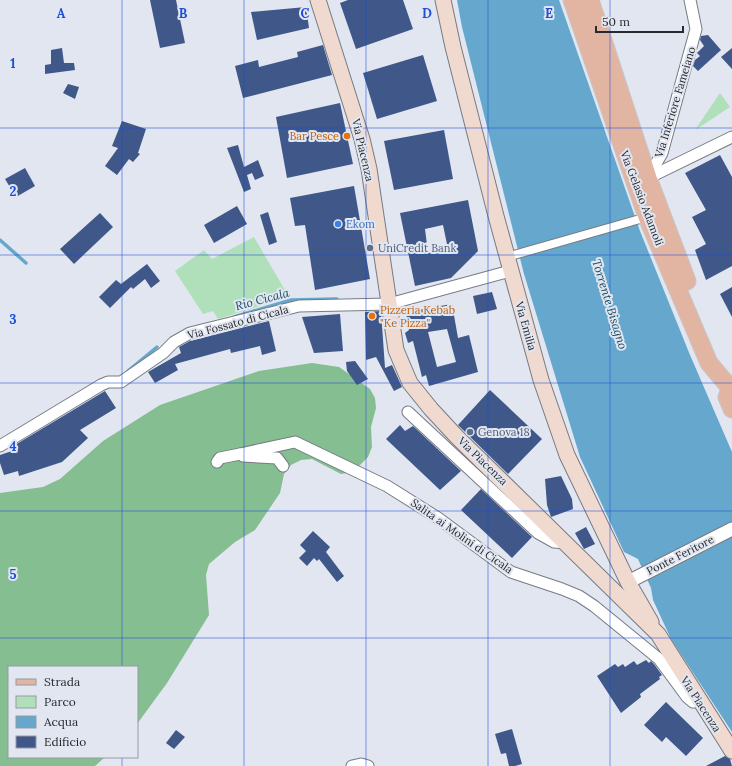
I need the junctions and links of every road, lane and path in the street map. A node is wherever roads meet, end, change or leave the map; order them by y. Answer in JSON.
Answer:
{"nodes":[{"id":1,"x":318,"y":0,"type":"edge"},
{"id":2,"x":443,"y":0,"type":"edge"},
{"id":3,"x":572,"y":0,"type":"edge"},
{"id":4,"x":590,"y":0,"type":"edge"},
{"id":5,"x":690,"y":0,"type":"edge"},
{"id":6,"x":732,"y":138,"type":"edge"},
{"id":7,"x":648,"y":178,"type":"junction"},
{"id":8,"x":643,"y":219,"type":"junction"},
{"id":9,"x":512,"y":260,"type":"junction"},
{"id":10,"x":389,"y":304,"type":"junction"},
{"id":11,"x":731,"y":382,"type":"edge"},
{"id":12,"x":732,"y":408,"type":"edge"},
{"id":13,"x":408,"y":412,"type":"dead end"},
{"id":14,"x":0,"y":446,"type":"edge"},
{"id":15,"x":240,"y":454,"type":"junction"},
{"id":16,"x":217,"y":462,"type":"dead end"},
{"id":17,"x":284,"y":466,"type":"dead end"},
{"id":18,"x":732,"y":529,"type":"edge"},
{"id":19,"x":567,"y":543,"type":"junction"},
{"id":20,"x":634,"y":578,"type":"junction"},
{"id":21,"x":608,"y":585,"type":"junction"},
{"id":22,"x":658,"y":634,"type":"junction"},
{"id":23,"x":699,"y":701,"type":"junction"},
{"id":24,"x":732,"y":751,"type":"edge"},
{"id":25,"x":352,"y":766,"type":"edge"},
{"id":26,"x":368,"y":766,"type":"edge"}],
"edges":[{"from":1,"to":10,"type":"main road","name":"Via Piacenza"},
{"from":2,"to":9,"type":"main road","name":"Via Emilia"},
{"from":3,"to":8,"type":"main road","name":"Via Gelasio Adamoli"},
{"from":4,"to":7,"type":"main road","name":"Via Gelasio Adamoli"},
{"from":5,"to":7,"type":"street","name":"Via Inferiore Fameiano"},
{"from":6,"to":7,"type":"street"},
{"from":7,"to":11,"type":"main road","name":"Via Gelasio Adamoli"},
{"from":8,"to":9,"type":"street"},
{"from":8,"to":11,"type":"main road","name":"Via Gelasio Adamoli"},
{"from":9,"to":10,"type":"street"},
{"from":9,"to":20,"type":"main road","name":"Via Emilia"},
{"from":10,"to":14,"type":"street","name":"Via Fossato di Cicala"},
{"from":10,"to":19,"type":"main road","name":"Via Piacenza"},
{"from":11,"to":12,"type":"main road"},
{"from":13,"to":19,"type":"street","name":"Via Piacenza"},
{"from":15,"to":16,"type":"street","name":"Salita ai Molini di Cicala"},
{"from":15,"to":17,"type":"street","name":"Salita ai Molini di Cicala"},
{"from":15,"to":23,"type":"street","name":"Salita ai Molini di Cicala"},
{"from":18,"to":20,"type":"street","name":"Ponte Feritore"},
{"from":19,"to":21,"type":"main road","name":"Via Piacenza"},
{"from":20,"to":21,"type":"main road"},
{"from":20,"to":22,"type":"main road","name":"Via Emilia"},
{"from":21,"to":22,"type":"main road","name":"Via Piacenza"},
{"from":22,"to":23,"type":"main road","name":"Via Piacenza"},
{"from":23,"to":24,"type":"main road","name":"Via Piacenza"},
{"from":25,"to":26,"type":"street"}]}
